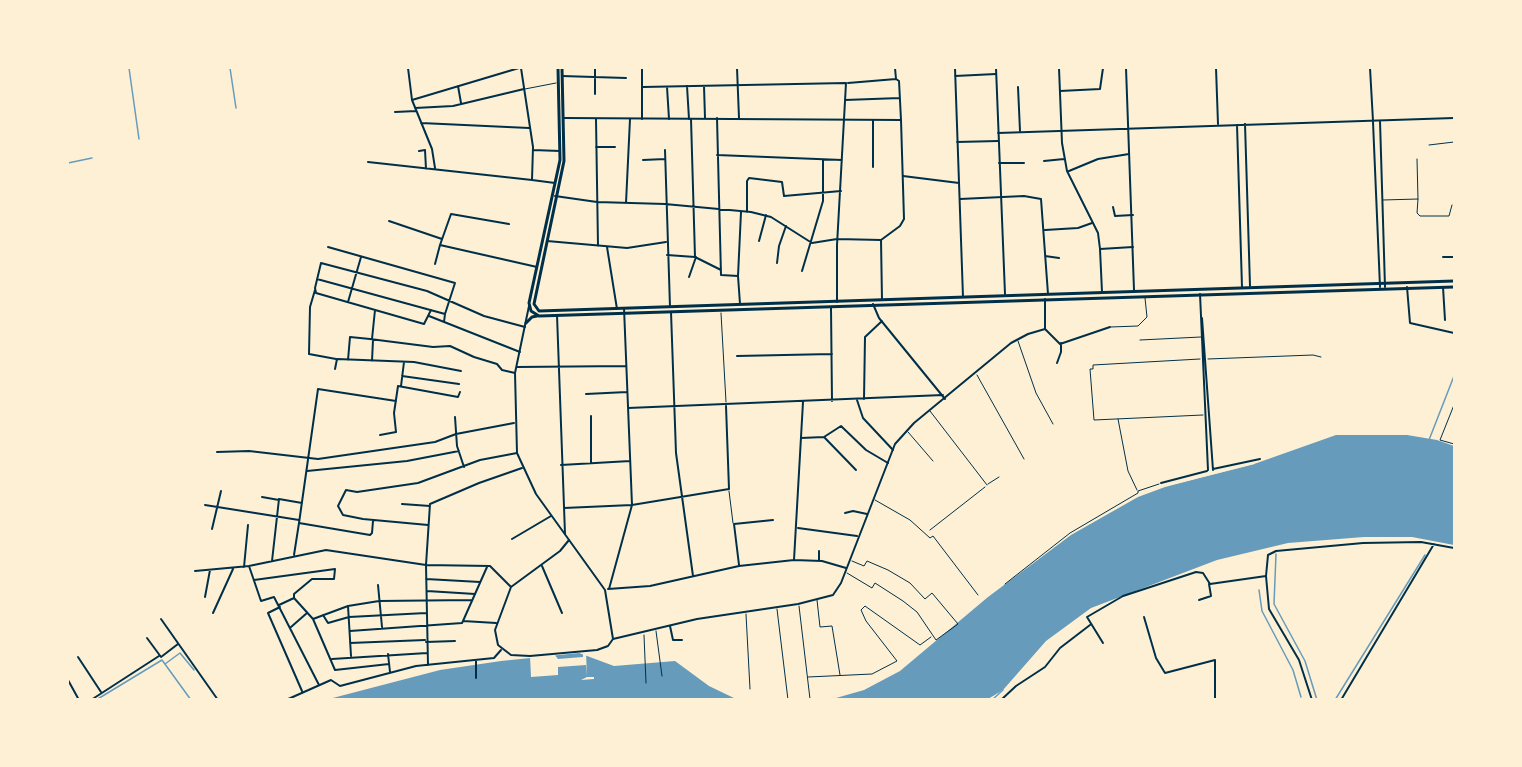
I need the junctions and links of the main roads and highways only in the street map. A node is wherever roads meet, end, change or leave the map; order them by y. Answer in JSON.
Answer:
{"nodes":[{"id":1,"x":560,"y":68,"type":"edge"},
{"id":2,"x":555,"y":196,"type":"junction"},
{"id":3,"x":540,"y":253,"type":"junction"},
{"id":4,"x":545,"y":254,"type":"junction"},
{"id":5,"x":1455,"y":281,"type":"edge"},
{"id":6,"x":1429,"y":282,"type":"junction"},
{"id":7,"x":1455,"y":286,"type":"edge"},
{"id":8,"x":1429,"y":287,"type":"junction"},
{"id":9,"x":1174,"y":289,"type":"junction"},
{"id":10,"x":1103,"y":292,"type":"junction"},
{"id":11,"x":1174,"y":294,"type":"junction"},
{"id":12,"x":1105,"y":298,"type":"junction"},
{"id":13,"x":772,"y":303,"type":"junction"},
{"id":14,"x":772,"y":309,"type":"junction"},
{"id":15,"x":539,"y":316,"type":"junction"},
{"id":16,"x":526,"y":325,"type":"road end"}],
"edges":[{"from":1,"to":2,"type":"main road"},
{"from":1,"to":2,"type":"main road"},
{"from":2,"to":3,"type":"main road"},
{"from":2,"to":4,"type":"main road"},
{"from":3,"to":4,"type":"main road"},
{"from":3,"to":15,"type":"main road"},
{"from":4,"to":13,"type":"main road"},
{"from":5,"to":6,"type":"main road"},
{"from":6,"to":8,"type":"main road"},
{"from":6,"to":9,"type":"main road"},
{"from":7,"to":8,"type":"main road"},
{"from":8,"to":11,"type":"main road"},
{"from":9,"to":10,"type":"main road"},
{"from":9,"to":11,"type":"main road"},
{"from":10,"to":12,"type":"main road"},
{"from":10,"to":13,"type":"main road"},
{"from":11,"to":12,"type":"main road"},
{"from":12,"to":14,"type":"main road"},
{"from":13,"to":14,"type":"main road"},
{"from":14,"to":15,"type":"main road"},
{"from":15,"to":16,"type":"main road"}]}
